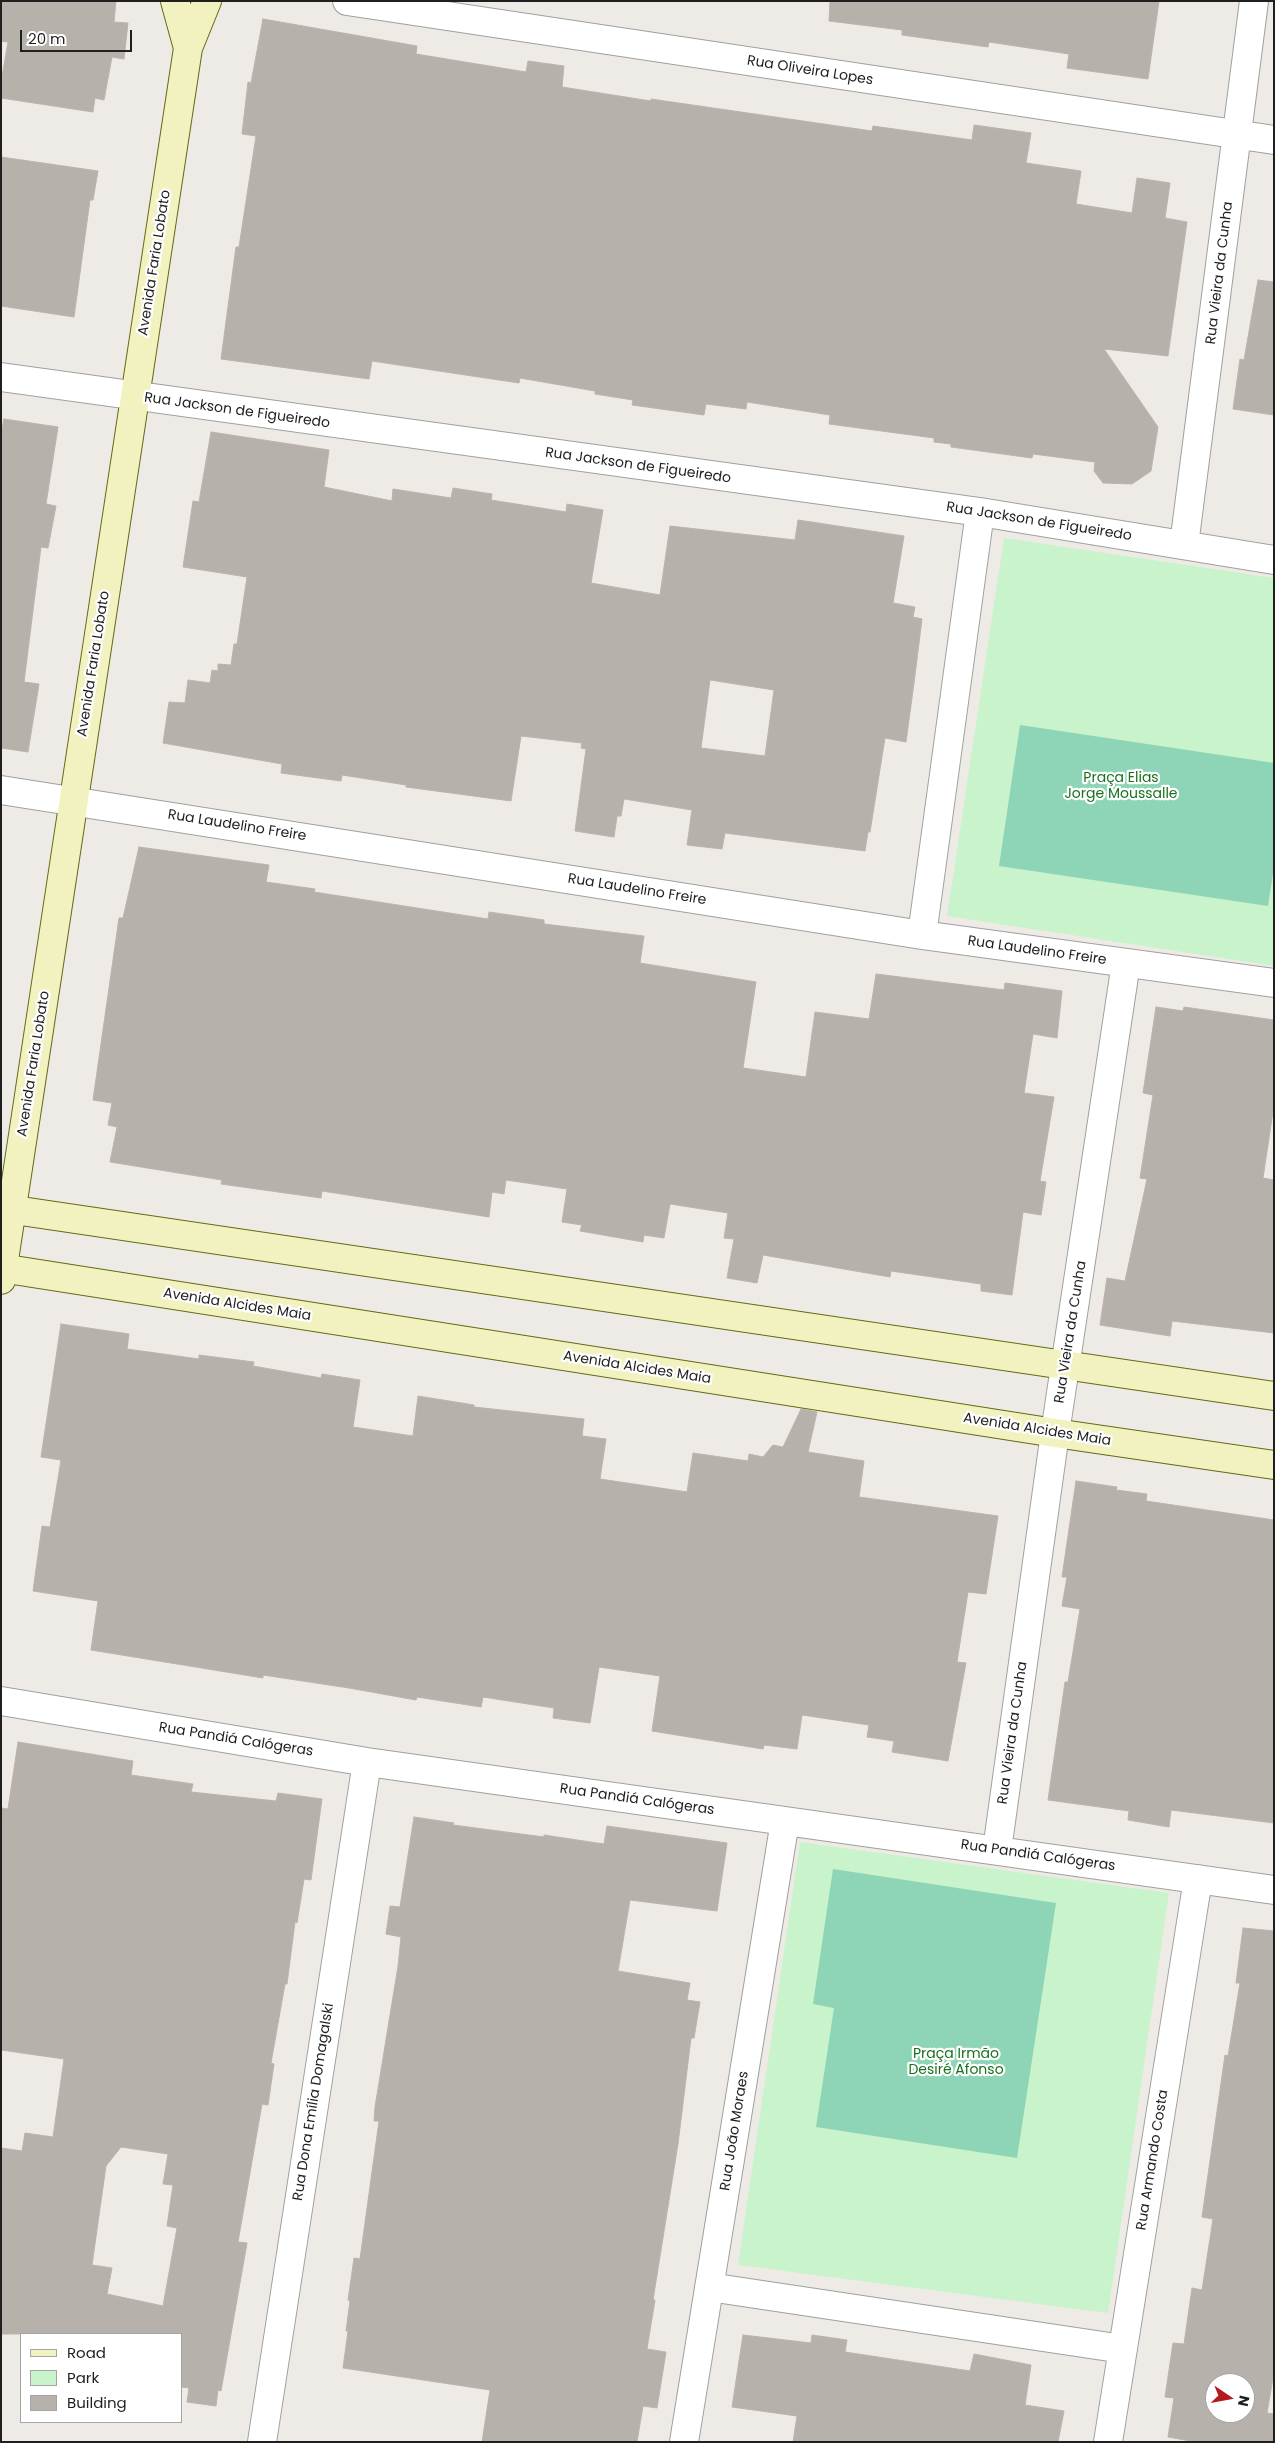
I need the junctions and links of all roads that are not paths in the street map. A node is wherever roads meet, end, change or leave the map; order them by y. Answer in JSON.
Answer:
{"nodes":[{"id":1,"x":175,"y":1,"type":"edge"},
{"id":2,"x":207,"y":1,"type":"edge"},
{"id":3,"x":347,"y":1,"type":"edge"},
{"id":4,"x":1254,"y":1,"type":"edge"},
{"id":5,"x":188,"y":48,"type":"junction"},
{"id":6,"x":1238,"y":134,"type":"junction"},
{"id":7,"x":1274,"y":140,"type":"edge"},
{"id":8,"x":1,"y":377,"type":"edge"},
{"id":9,"x":134,"y":397,"type":"junction"},
{"id":10,"x":980,"y":512,"type":"junction"},
{"id":11,"x":1184,"y":546,"type":"junction"},
{"id":12,"x":1274,"y":560,"type":"edge"},
{"id":13,"x":1,"y":790,"type":"edge"},
{"id":14,"x":73,"y":802,"type":"junction"},
{"id":15,"x":922,"y":935,"type":"junction"},
{"id":16,"x":1126,"y":962,"type":"junction"},
{"id":17,"x":1274,"y":983,"type":"edge"},
{"id":18,"x":6,"y":1208,"type":"edge"},
{"id":19,"x":2,"y":1272,"type":"edge"},
{"id":20,"x":1066,"y":1364,"type":"junction"},
{"id":21,"x":1274,"y":1396,"type":"edge"},
{"id":22,"x":1055,"y":1433,"type":"junction"},
{"id":23,"x":1274,"y":1465,"type":"edge"},
{"id":24,"x":1,"y":1701,"type":"edge"},
{"id":25,"x":367,"y":1762,"type":"junction"},
{"id":26,"x":785,"y":1821,"type":"junction"},
{"id":27,"x":997,"y":1850,"type":"junction"},
{"id":28,"x":1198,"y":1879,"type":"junction"},
{"id":29,"x":1274,"y":1890,"type":"edge"},
{"id":30,"x":710,"y":2287,"type":"junction"},
{"id":31,"x":1123,"y":2350,"type":"junction"},
{"id":32,"x":262,"y":2442,"type":"edge"},
{"id":33,"x":684,"y":2442,"type":"edge"},
{"id":34,"x":1108,"y":2442,"type":"edge"}],
"edges":[{"from":1,"to":5,"type":"street","name":"Avenida Faria Lobato"},
{"from":2,"to":5,"type":"street","name":"Avenida Faria Lobato"},
{"from":3,"to":6,"type":"street","name":"Rua Oliveira Lopes"},
{"from":4,"to":6,"type":"street","name":"Rua Vieira da Cunha"},
{"from":5,"to":9,"type":"street","name":"Avenida Faria Lobato"},
{"from":6,"to":7,"type":"street","name":"Rua Oliveira Lopes"},
{"from":6,"to":11,"type":"street","name":"Rua Vieira da Cunha"},
{"from":8,"to":9,"type":"street","name":"Rua Jackson de Figueiredo"},
{"from":9,"to":10,"type":"street","name":"Rua Jackson de Figueiredo"},
{"from":9,"to":14,"type":"street","name":"Avenida Faria Lobato"},
{"from":10,"to":11,"type":"street","name":"Rua Jackson de Figueiredo"},
{"from":10,"to":15,"type":"street"},
{"from":11,"to":12,"type":"street","name":"Rua Jackson de Figueiredo"},
{"from":13,"to":14,"type":"street","name":"Rua Laudelino Freire"},
{"from":14,"to":15,"type":"street","name":"Rua Laudelino Freire"},
{"from":14,"to":18,"type":"street","name":"Avenida Faria Lobato"},
{"from":15,"to":16,"type":"street","name":"Rua Laudelino Freire"},
{"from":16,"to":17,"type":"street","name":"Rua Laudelino Freire"},
{"from":16,"to":20,"type":"street","name":"Rua Vieira da Cunha"},
{"from":18,"to":19,"type":"street","name":"Avenida Faria Lobato"},
{"from":18,"to":20,"type":"street"},
{"from":19,"to":22,"type":"street","name":"Avenida Alcides Maia"},
{"from":20,"to":21,"type":"street"},
{"from":20,"to":22,"type":"street","name":"Rua Vieira da Cunha"},
{"from":22,"to":23,"type":"street","name":"Avenida Alcides Maia"},
{"from":22,"to":27,"type":"street","name":"Rua Vieira da Cunha"},
{"from":24,"to":25,"type":"street","name":"Rua Pandiá Calógeras"},
{"from":25,"to":26,"type":"street","name":"Rua Pandiá Calógeras"},
{"from":25,"to":32,"type":"street","name":"Rua Dona Emília Domagalski"},
{"from":26,"to":27,"type":"street","name":"Rua Pandiá Calógeras"},
{"from":26,"to":30,"type":"street","name":"Rua João Moraes"},
{"from":27,"to":28,"type":"street","name":"Rua Pandiá Calógeras"},
{"from":28,"to":29,"type":"street","name":"Rua Pandiá Calógeras"},
{"from":28,"to":31,"type":"street","name":"Rua Armando Costa"},
{"from":30,"to":31,"type":"street"},
{"from":30,"to":33,"type":"street","name":"Rua João Moraes"},
{"from":31,"to":34,"type":"street","name":"Rua Armando Costa"}]}
